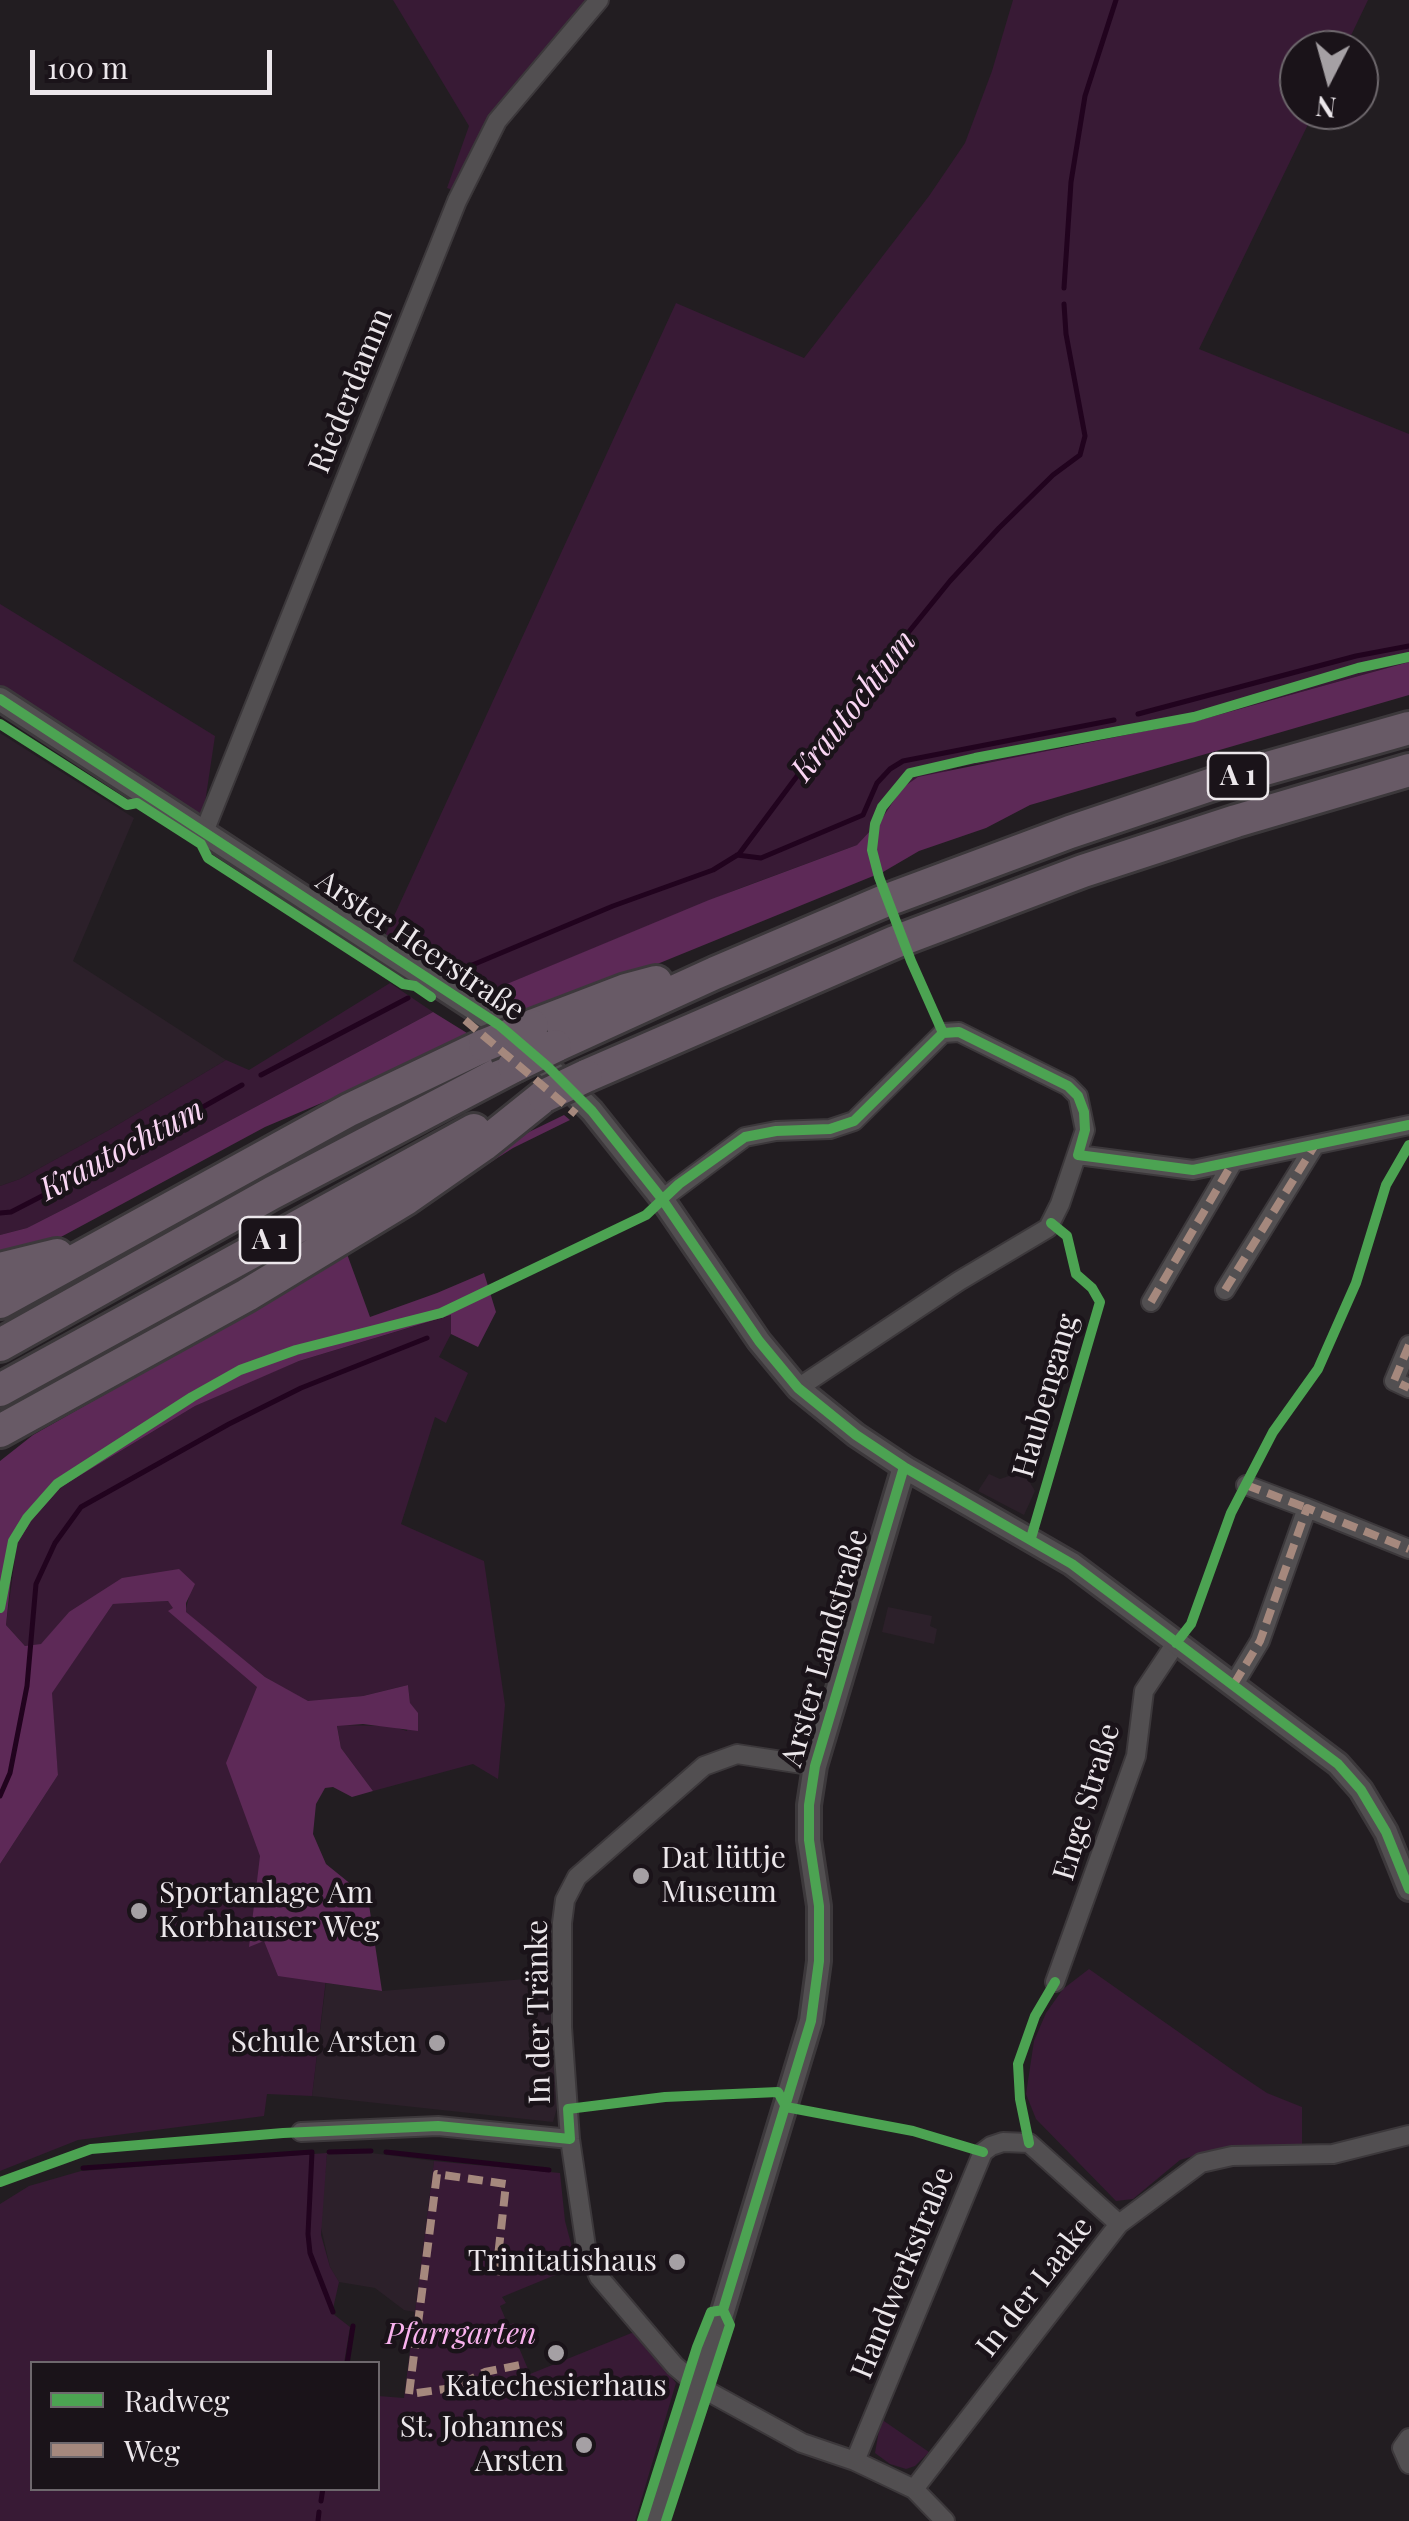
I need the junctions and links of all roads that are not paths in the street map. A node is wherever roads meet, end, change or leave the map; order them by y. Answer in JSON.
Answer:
{"nodes":[{"id":1,"x":599,"y":0,"type":"edge"},
{"id":2,"x":0,"y":699,"type":"edge"},
{"id":3,"x":1409,"y":728,"type":"edge"},
{"id":4,"x":1409,"y":770,"type":"edge"},
{"id":5,"x":204,"y":832,"type":"junction"},
{"id":6,"x":544,"y":1036,"type":"junction"},
{"id":7,"x":544,"y":1096,"type":"junction"},
{"id":8,"x":1409,"y":1125,"type":"edge"},
{"id":9,"x":1315,"y":1144,"type":"junction"},
{"id":10,"x":1078,"y":1155,"type":"junction"},
{"id":11,"x":1233,"y":1162,"type":"junction"},
{"id":12,"x":662,"y":1199,"type":"junction"},
{"id":13,"x":109,"y":1240,"type":"junction"},
{"id":14,"x":0,"y":1269,"type":"edge"},
{"id":15,"x":1225,"y":1290,"type":"dead end"},
{"id":16,"x":0,"y":1302,"type":"edge"},
{"id":17,"x":1151,"y":1302,"type":"dead end"},
{"id":18,"x":0,"y":1344,"type":"edge"},
{"id":19,"x":1409,"y":1344,"type":"edge"},
{"id":20,"x":1376,"y":1374,"type":"dead end"},
{"id":21,"x":1402,"y":1384,"type":"edge"},
{"id":22,"x":798,"y":1388,"type":"junction"},
{"id":23,"x":0,"y":1390,"type":"edge"},
{"id":24,"x":48,"y":1405,"type":"junction"},
{"id":25,"x":0,"y":1432,"type":"edge"},
{"id":26,"x":0,"y":1447,"type":"edge"},
{"id":27,"x":904,"y":1467,"type":"junction"},
{"id":28,"x":1246,"y":1485,"type":"dead end"},
{"id":29,"x":1307,"y":1508,"type":"junction"},
{"id":30,"x":1409,"y":1549,"type":"edge"},
{"id":31,"x":1176,"y":1642,"type":"junction"},
{"id":32,"x":1234,"y":1684,"type":"junction"},
{"id":33,"x":815,"y":1766,"type":"junction"},
{"id":34,"x":1409,"y":1888,"type":"edge"},
{"id":35,"x":1056,"y":1982,"type":"dead end"},
{"id":36,"x":301,"y":2132,"type":"dead end"},
{"id":37,"x":1409,"y":2134,"type":"edge"},
{"id":38,"x":570,"y":2139,"type":"junction"},
{"id":39,"x":1118,"y":2224,"type":"junction"},
{"id":40,"x":700,"y":2387,"type":"junction"},
{"id":41,"x":1409,"y":2438,"type":"edge"},
{"id":42,"x":855,"y":2462,"type":"junction"},
{"id":43,"x":1409,"y":2464,"type":"edge"},
{"id":44,"x":914,"y":2489,"type":"junction"},
{"id":45,"x":655,"y":2521,"type":"edge"},
{"id":46,"x":945,"y":2521,"type":"edge"}],
"edges":[{"from":1,"to":5,"type":"street","name":"Riederdamm"},
{"from":2,"to":5,"type":"street","name":"Arster Heerstraße"},
{"from":3,"to":6,"type":"highway","number":"A 1"},
{"from":4,"to":7,"type":"highway","number":"A 1","bridge":true},
{"from":5,"to":12,"type":"street","name":"Arster Heerstraße"},
{"from":6,"to":13,"type":"highway","bridge":true},
{"from":6,"to":18,"type":"highway","number":"A 1","bridge":true},
{"from":7,"to":23,"type":"highway","number":"A 1"},
{"from":7,"to":24,"type":"highway"},
{"from":8,"to":9,"type":"street"},
{"from":9,"to":11,"type":"street"},
{"from":9,"to":15,"type":"street"},
{"from":10,"to":11,"type":"street"},
{"from":10,"to":12,"type":"street"},
{"from":10,"to":22,"type":"street"},
{"from":11,"to":17,"type":"street"},
{"from":12,"to":22,"type":"street","name":"Arster Heerstraße"},
{"from":13,"to":14,"type":"highway"},
{"from":13,"to":16,"type":"highway"},
{"from":19,"to":21,"type":"street"},
{"from":20,"to":21,"type":"street"},
{"from":22,"to":27,"type":"street","name":"Arster Heerstraße"},
{"from":24,"to":25,"type":"highway"},
{"from":24,"to":26,"type":"highway"},
{"from":27,"to":31,"type":"street","name":"Arster Heerstraße"},
{"from":27,"to":33,"type":"street","name":"Arster Landstraße"},
{"from":28,"to":29,"type":"street"},
{"from":29,"to":30,"type":"street"},
{"from":29,"to":32,"type":"street"},
{"from":31,"to":32,"type":"street","name":"Arster Heerstraße"},
{"from":31,"to":35,"type":"street","name":"Enge Straße"},
{"from":32,"to":34,"type":"street","name":"Arster Heerstraße"},
{"from":33,"to":38,"type":"street","name":"In der Tränke"},
{"from":33,"to":40,"type":"street","name":"Arster Landstraße"},
{"from":36,"to":38,"type":"street"},
{"from":37,"to":39,"type":"street","name":"In der Laake"},
{"from":38,"to":40,"type":"street","name":"In der Tränke"},
{"from":39,"to":42,"type":"street","name":"Handwerkstraße"},
{"from":39,"to":44,"type":"street","name":"In der Laake"},
{"from":40,"to":42,"type":"street","name":"In der Tränke"},
{"from":40,"to":45,"type":"street","name":"Arster Landstraße"},
{"from":41,"to":43,"type":"street"},
{"from":42,"to":44,"type":"street","name":"In der Tränke"},
{"from":44,"to":46,"type":"street"}]}
